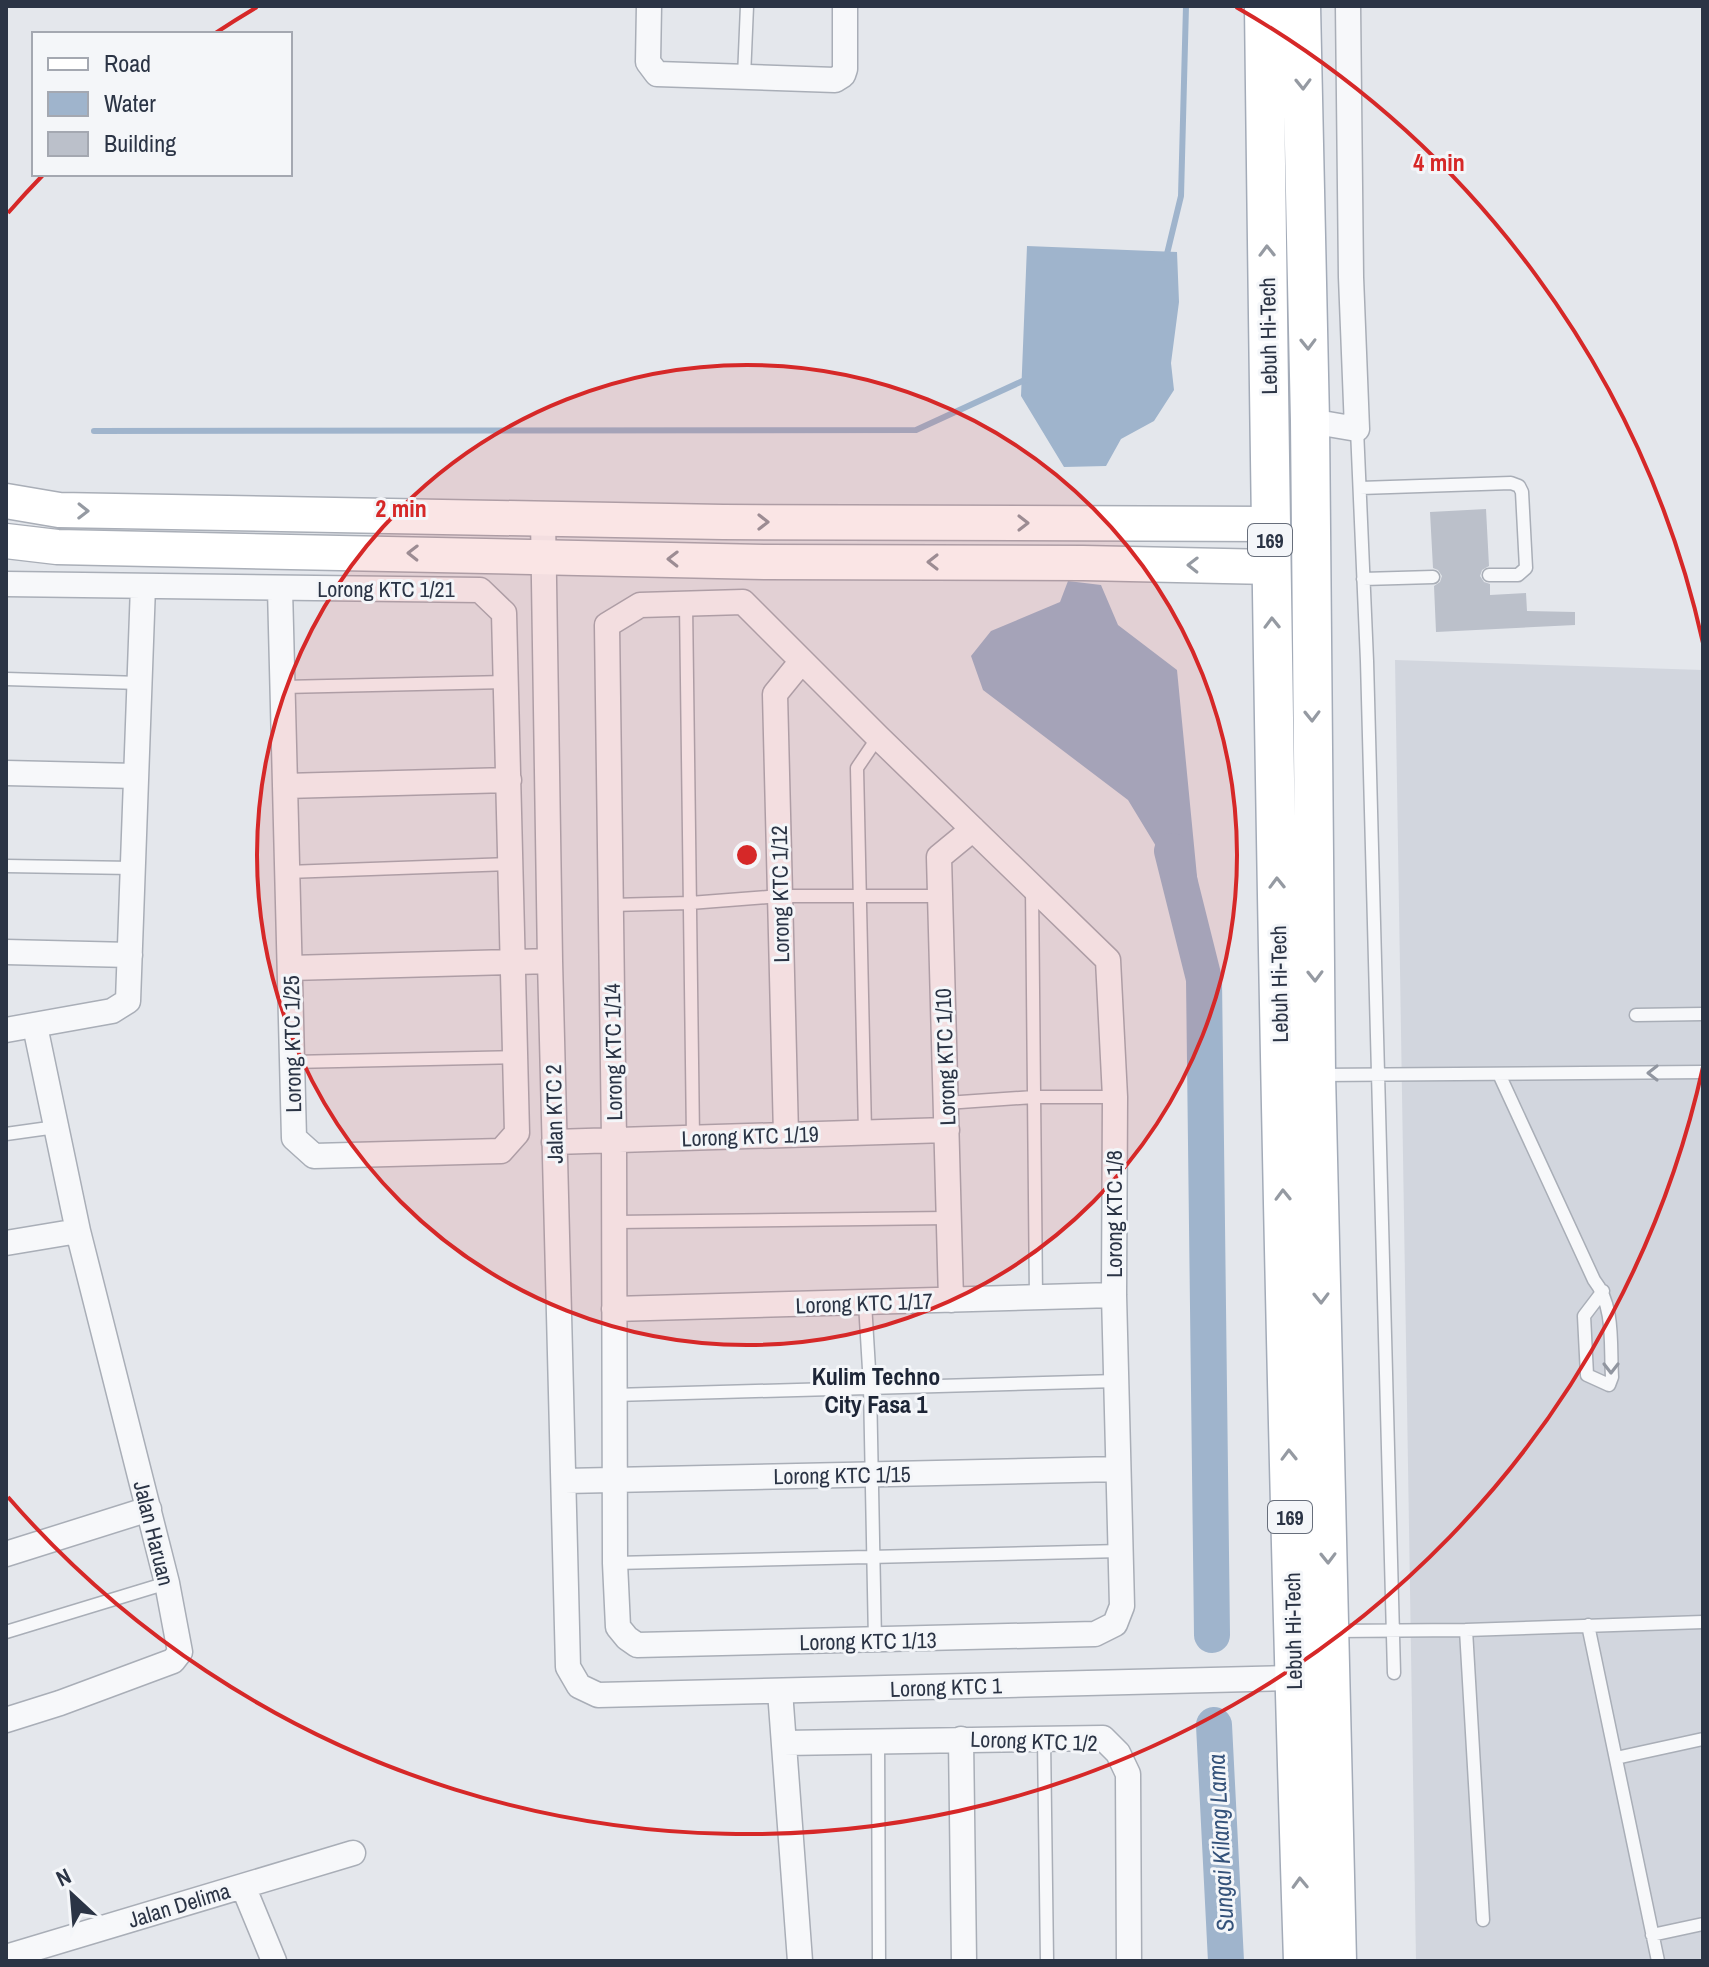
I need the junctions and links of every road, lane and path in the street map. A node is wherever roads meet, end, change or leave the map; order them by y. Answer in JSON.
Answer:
{"nodes":[{"id":1,"x":649,"y":6,"type":"edge"},
{"id":2,"x":747,"y":6,"type":"edge"},
{"id":3,"x":845,"y":6,"type":"edge"},
{"id":4,"x":1264,"y":6,"type":"edge"},
{"id":5,"x":1301,"y":6,"type":"edge"},
{"id":6,"x":1348,"y":6,"type":"edge"},
{"id":7,"x":744,"y":77,"type":"junction"},
{"id":8,"x":1310,"y":421,"type":"junction"},
{"id":9,"x":1357,"y":429,"type":"junction"},
{"id":10,"x":1360,"y":488,"type":"junction"},
{"id":11,"x":6,"y":501,"type":"edge"},
{"id":12,"x":543,"y":518,"type":"junction"},
{"id":13,"x":1270,"y":524,"type":"junction"},
{"id":14,"x":6,"y":541,"type":"edge"},
{"id":15,"x":543,"y":556,"type":"junction"},
{"id":16,"x":1271,"y":567,"type":"junction"},
{"id":17,"x":1489,"y":575,"type":"dead end"},
{"id":18,"x":1433,"y":577,"type":"dead end"},
{"id":19,"x":1363,"y":579,"type":"junction"},
{"id":20,"x":6,"y":584,"type":"edge"},
{"id":21,"x":143,"y":586,"type":"junction"},
{"id":22,"x":280,"y":589,"type":"junction"},
{"id":23,"x":686,"y":604,"type":"junction"},
{"id":24,"x":801,"y":662,"type":"junction"},
{"id":25,"x":6,"y":679,"type":"edge"},
{"id":26,"x":506,"y":682,"type":"junction"},
{"id":27,"x":140,"y":683,"type":"junction"},
{"id":28,"x":283,"y":687,"type":"junction"},
{"id":29,"x":878,"y":737,"type":"junction"},
{"id":30,"x":6,"y":773,"type":"edge"},
{"id":31,"x":136,"y":776,"type":"junction"},
{"id":32,"x":509,"y":780,"type":"junction"},
{"id":33,"x":285,"y":786,"type":"junction"},
{"id":34,"x":973,"y":829,"type":"junction"},
{"id":35,"x":511,"y":864,"type":"junction"},
{"id":36,"x":6,"y":866,"type":"edge"},
{"id":37,"x":133,"y":868,"type":"junction"},
{"id":38,"x":287,"y":872,"type":"junction"},
{"id":39,"x":1032,"y":888,"type":"junction"},
{"id":40,"x":780,"y":896,"type":"junction"},
{"id":41,"x":940,"y":896,"type":"junction"},
{"id":42,"x":859,"y":897,"type":"junction"},
{"id":43,"x":690,"y":903,"type":"junction"},
{"id":44,"x":611,"y":905,"type":"junction"},
{"id":45,"x":6,"y":952,"type":"edge"},
{"id":46,"x":130,"y":955,"type":"junction"},
{"id":47,"x":513,"y":961,"type":"junction"},
{"id":48,"x":550,"y":961,"type":"junction"},
{"id":49,"x":290,"y":968,"type":"junction"},
{"id":50,"x":1703,"y":1014,"type":"edge"},
{"id":51,"x":1636,"y":1015,"type":"dead end"},
{"id":52,"x":35,"y":1026,"type":"junction"},
{"id":53,"x":6,"y":1030,"type":"edge"},
{"id":54,"x":516,"y":1057,"type":"junction"},
{"id":55,"x":292,"y":1062,"type":"junction"},
{"id":56,"x":1703,"y":1072,"type":"edge"},
{"id":57,"x":1499,"y":1074,"type":"junction"},
{"id":58,"x":1325,"y":1075,"type":"junction"},
{"id":59,"x":1034,"y":1097,"type":"junction"},
{"id":60,"x":1115,"y":1097,"type":"junction"},
{"id":61,"x":946,"y":1103,"type":"junction"},
{"id":62,"x":56,"y":1127,"type":"junction"},
{"id":63,"x":947,"y":1130,"type":"junction"},
{"id":64,"x":865,"y":1132,"type":"junction"},
{"id":65,"x":6,"y":1134,"type":"edge"},
{"id":66,"x":786,"y":1135,"type":"junction"},
{"id":67,"x":693,"y":1138,"type":"junction"},
{"id":68,"x":614,"y":1140,"type":"junction"},
{"id":69,"x":554,"y":1142,"type":"junction"},
{"id":70,"x":948,"y":1218,"type":"junction"},
{"id":71,"x":615,"y":1222,"type":"junction"},
{"id":72,"x":78,"y":1231,"type":"junction"},
{"id":73,"x":6,"y":1243,"type":"edge"},
{"id":74,"x":1603,"y":1291,"type":"junction"},
{"id":75,"x":1114,"y":1295,"type":"junction"},
{"id":76,"x":1036,"y":1298,"type":"junction"},
{"id":77,"x":951,"y":1300,"type":"junction"},
{"id":78,"x":865,"y":1303,"type":"junction"},
{"id":79,"x":614,"y":1309,"type":"junction"},
{"id":80,"x":1117,"y":1381,"type":"junction"},
{"id":81,"x":870,"y":1386,"type":"junction"},
{"id":82,"x":614,"y":1395,"type":"junction"},
{"id":83,"x":1118,"y":1469,"type":"junction"},
{"id":84,"x":871,"y":1474,"type":"junction"},
{"id":85,"x":615,"y":1479,"type":"junction"},
{"id":86,"x":565,"y":1481,"type":"junction"},
{"id":87,"x":149,"y":1509,"type":"junction"},
{"id":88,"x":1121,"y":1551,"type":"junction"},
{"id":89,"x":6,"y":1554,"type":"edge"},
{"id":90,"x":874,"y":1558,"type":"junction"},
{"id":91,"x":615,"y":1563,"type":"junction"},
{"id":92,"x":167,"y":1583,"type":"junction"},
{"id":93,"x":1703,"y":1622,"type":"edge"},
{"id":94,"x":1588,"y":1625,"type":"junction"},
{"id":95,"x":1393,"y":1629,"type":"junction"},
{"id":96,"x":1466,"y":1630,"type":"junction"},
{"id":97,"x":1329,"y":1631,"type":"junction"},
{"id":98,"x":6,"y":1632,"type":"edge"},
{"id":99,"x":875,"y":1641,"type":"junction"},
{"id":100,"x":1394,"y":1673,"type":"dead end"},
{"id":101,"x":1294,"y":1678,"type":"junction"},
{"id":102,"x":780,"y":1691,"type":"junction"},
{"id":103,"x":598,"y":1695,"type":"joint"},
{"id":104,"x":6,"y":1720,"type":"edge"},
{"id":105,"x":878,"y":1739,"type":"junction"},
{"id":106,"x":961,"y":1739,"type":"junction"},
{"id":107,"x":1044,"y":1739,"type":"junction"},
{"id":108,"x":1703,"y":1739,"type":"edge"},
{"id":109,"x":784,"y":1743,"type":"junction"},
{"id":110,"x":1616,"y":1758,"type":"junction"},
{"id":111,"x":353,"y":1853,"type":"dead end"},
{"id":112,"x":243,"y":1886,"type":"junction"},
{"id":113,"x":1483,"y":1920,"type":"dead end"},
{"id":114,"x":1703,"y":1924,"type":"edge"},
{"id":115,"x":1652,"y":1935,"type":"junction"},
{"id":116,"x":6,"y":1957,"type":"edge"},
{"id":117,"x":274,"y":1961,"type":"edge"},
{"id":118,"x":800,"y":1961,"type":"edge"},
{"id":119,"x":879,"y":1961,"type":"edge"},
{"id":120,"x":964,"y":1961,"type":"edge"},
{"id":121,"x":1047,"y":1961,"type":"edge"},
{"id":122,"x":1129,"y":1961,"type":"edge"},
{"id":123,"x":1303,"y":1961,"type":"edge"},
{"id":124,"x":1337,"y":1961,"type":"edge"},
{"id":125,"x":1658,"y":1961,"type":"edge"}],
"edges":[{"from":1,"to":7,"type":"street"},
{"from":2,"to":7,"type":"lane"},
{"from":3,"to":7,"type":"street"},
{"from":13,"to":4,"type":"main road","name":"Lebuh Hi-Tech","number":"169","one_way":true},
{"from":5,"to":8,"type":"main road","name":"Lebuh Hi-Tech","number":"169","one_way":true},
{"from":6,"to":9,"type":"street"},
{"from":8,"to":9,"type":"street"},
{"from":8,"to":58,"type":"main road","name":"Lebuh Hi-Tech","number":"169","one_way":true},
{"from":9,"to":10,"type":"lane"},
{"from":10,"to":17,"type":"lane"},
{"from":10,"to":19,"type":"lane"},
{"from":11,"to":12,"type":"street","one_way":true},
{"from":12,"to":13,"type":"street","one_way":true},
{"from":12,"to":15,"type":"street","name":"Jalan KTC 2"},
{"from":13,"to":16,"type":"main road","name":"Lebuh Hi-Tech","number":"169"},
{"from":15,"to":14,"type":"street","one_way":true},
{"from":16,"to":15,"type":"street","one_way":true},
{"from":15,"to":48,"type":"street","name":"Jalan KTC 2"},
{"from":58,"to":16,"type":"main road","name":"Lebuh Hi-Tech","number":"169","one_way":true},
{"from":18,"to":19,"type":"lane"},
{"from":19,"to":58,"type":"lane"},
{"from":20,"to":21,"type":"street","name":"Lorong KTC 1/21"},
{"from":21,"to":22,"type":"street","name":"Lorong KTC 1/21"},
{"from":21,"to":27,"type":"street"},
{"from":22,"to":26,"type":"street","name":"Lorong KTC 1/21"},
{"from":22,"to":28,"type":"street","name":"Lorong KTC 1/25"},
{"from":23,"to":24,"type":"street"},
{"from":23,"to":43,"type":"lane"},
{"from":23,"to":44,"type":"street","name":"Lorong KTC 1/14"},
{"from":24,"to":29,"type":"street"},
{"from":24,"to":40,"type":"street","name":"Lorong KTC 1/12"},
{"from":25,"to":27,"type":"lane"},
{"from":26,"to":28,"type":"lane"},
{"from":26,"to":32,"type":"street","name":"Lorong KTC 1/21"},
{"from":27,"to":31,"type":"street"},
{"from":28,"to":33,"type":"street","name":"Lorong KTC 1/25"},
{"from":29,"to":34,"type":"street"},
{"from":29,"to":42,"type":"lane"},
{"from":30,"to":31,"type":"street"},
{"from":31,"to":37,"type":"street"},
{"from":32,"to":33,"type":"street"},
{"from":32,"to":35,"type":"street","name":"Lorong KTC 1/21"},
{"from":33,"to":38,"type":"street","name":"Lorong KTC 1/25"},
{"from":34,"to":39,"type":"street"},
{"from":34,"to":41,"type":"street","name":"Lorong KTC 1/10"},
{"from":35,"to":38,"type":"lane"},
{"from":35,"to":47,"type":"street","name":"Lorong KTC 1/21"},
{"from":36,"to":37,"type":"lane"},
{"from":37,"to":46,"type":"street"},
{"from":38,"to":49,"type":"street","name":"Lorong KTC 1/25"},
{"from":39,"to":59,"type":"lane"},
{"from":39,"to":60,"type":"street","name":"Lorong KTC 1/8"},
{"from":40,"to":42,"type":"lane"},
{"from":40,"to":43,"type":"lane"},
{"from":40,"to":66,"type":"street","name":"Lorong KTC 1/12"},
{"from":41,"to":42,"type":"lane"},
{"from":41,"to":61,"type":"street","name":"Lorong KTC 1/10"},
{"from":42,"to":64,"type":"lane"},
{"from":43,"to":44,"type":"lane"},
{"from":43,"to":67,"type":"lane"},
{"from":44,"to":68,"type":"street","name":"Lorong KTC 1/14"},
{"from":45,"to":46,"type":"street"},
{"from":46,"to":52,"type":"street"},
{"from":47,"to":48,"type":"street"},
{"from":47,"to":49,"type":"street"},
{"from":47,"to":54,"type":"street","name":"Lorong KTC 1/25"},
{"from":48,"to":69,"type":"street","name":"Jalan KTC 2"},
{"from":49,"to":55,"type":"street","name":"Lorong KTC 1/25"},
{"from":50,"to":51,"type":"lane"},
{"from":52,"to":53,"type":"street"},
{"from":52,"to":62,"type":"street","name":"Jalan Haruan"},
{"from":54,"to":55,"type":"lane"},
{"from":54,"to":55,"type":"street","name":"Lorong KTC 1/25"},
{"from":56,"to":57,"type":"lane","one_way":true},
{"from":57,"to":58,"type":"lane"},
{"from":57,"to":74,"type":"lane"},
{"from":58,"to":95,"type":"lane"},
{"from":58,"to":97,"type":"main road","name":"Lebuh Hi-Tech","number":"169","one_way":true},
{"from":101,"to":58,"type":"main road","name":"Lebuh Hi-Tech","number":"169","one_way":true},
{"from":59,"to":60,"type":"lane"},
{"from":59,"to":61,"type":"lane"},
{"from":59,"to":76,"type":"lane"},
{"from":60,"to":75,"type":"street","name":"Lorong KTC 1/8"},
{"from":61,"to":63,"type":"street","name":"Lorong KTC 1/10"},
{"from":62,"to":65,"type":"lane"},
{"from":62,"to":72,"type":"street","name":"Jalan Haruan"},
{"from":63,"to":64,"type":"street","name":"Lorong KTC 1/19"},
{"from":63,"to":70,"type":"street","name":"Lorong KTC 1/10"},
{"from":64,"to":66,"type":"street","name":"Lorong KTC 1/19"},
{"from":66,"to":67,"type":"street","name":"Lorong KTC 1/19"},
{"from":67,"to":68,"type":"street","name":"Lorong KTC 1/19"},
{"from":68,"to":69,"type":"street","name":"Lorong KTC 1/19"},
{"from":68,"to":71,"type":"street","name":"Lorong KTC 1/14"},
{"from":69,"to":86,"type":"street","name":"Jalan KTC 2"},
{"from":70,"to":71,"type":"lane"},
{"from":70,"to":77,"type":"street","name":"Lorong KTC 1/10"},
{"from":71,"to":79,"type":"street","name":"Lorong KTC 1/14"},
{"from":72,"to":73,"type":"street"},
{"from":72,"to":87,"type":"street","name":"Jalan Haruan"},
{"from":74,"to":74,"type":"lane","one_way":true},
{"from":75,"to":76,"type":"street","name":"Lorong KTC 1/17"},
{"from":75,"to":80,"type":"street","name":"Lorong KTC 1/8"},
{"from":76,"to":77,"type":"street","name":"Lorong KTC 1/17"},
{"from":77,"to":78,"type":"street","name":"Lorong KTC 1/17"},
{"from":78,"to":79,"type":"street","name":"Lorong KTC 1/17"},
{"from":78,"to":81,"type":"lane"},
{"from":79,"to":82,"type":"street","name":"Lorong KTC 1/14"},
{"from":80,"to":81,"type":"lane"},
{"from":80,"to":83,"type":"street","name":"Lorong KTC 1/8"},
{"from":81,"to":82,"type":"lane"},
{"from":81,"to":84,"type":"lane"},
{"from":82,"to":85,"type":"street","name":"Lorong KTC 1/14"},
{"from":83,"to":84,"type":"street","name":"Lorong KTC 1/15"},
{"from":83,"to":88,"type":"street","name":"Lorong KTC 1/13"},
{"from":84,"to":85,"type":"street","name":"Lorong KTC 1/15"},
{"from":84,"to":90,"type":"lane"},
{"from":85,"to":86,"type":"street","name":"Lorong KTC 1/15"},
{"from":85,"to":91,"type":"street","name":"Lorong KTC 1/13"},
{"from":86,"to":103,"type":"street","name":"Jalan KTC 2"},
{"from":87,"to":89,"type":"street"},
{"from":87,"to":92,"type":"street","name":"Jalan Haruan"},
{"from":88,"to":90,"type":"lane"},
{"from":88,"to":99,"type":"street","name":"Lorong KTC 1/13"},
{"from":90,"to":91,"type":"lane"},
{"from":90,"to":99,"type":"lane"},
{"from":91,"to":99,"type":"street","name":"Lorong KTC 1/13"},
{"from":92,"to":98,"type":"lane"},
{"from":92,"to":104,"type":"street","name":"Jalan Haruan"},
{"from":93,"to":94,"type":"lane"},
{"from":94,"to":96,"type":"lane"},
{"from":94,"to":110,"type":"lane"},
{"from":95,"to":96,"type":"lane"},
{"from":95,"to":97,"type":"lane"},
{"from":95,"to":100,"type":"lane"},
{"from":96,"to":113,"type":"lane"},
{"from":97,"to":124,"type":"main road","name":"Lebuh Hi-Tech","number":"169"},
{"from":101,"to":102,"type":"street","name":"Lorong KTC 1"},
{"from":123,"to":101,"type":"main road","name":"Lebuh Hi-Tech","number":"169","one_way":true},
{"from":102,"to":103,"type":"street","name":"Lorong KTC 1"},
{"from":102,"to":109,"type":"street"},
{"from":105,"to":106,"type":"street","name":"Lorong KTC 1/2"},
{"from":105,"to":109,"type":"street","name":"Lorong KTC 1/2"},
{"from":105,"to":119,"type":"lane"},
{"from":106,"to":107,"type":"street","name":"Lorong KTC 1/2"},
{"from":106,"to":120,"type":"street"},
{"from":107,"to":121,"type":"lane"},
{"from":107,"to":122,"type":"street","name":"Lorong KTC 1/2"},
{"from":108,"to":110,"type":"lane"},
{"from":109,"to":118,"type":"street"},
{"from":110,"to":115,"type":"lane"},
{"from":111,"to":112,"type":"street","name":"Jalan Delima"},
{"from":112,"to":116,"type":"street","name":"Jalan Delima"},
{"from":112,"to":117,"type":"street"},
{"from":114,"to":115,"type":"lane"},
{"from":115,"to":125,"type":"lane"}]}
